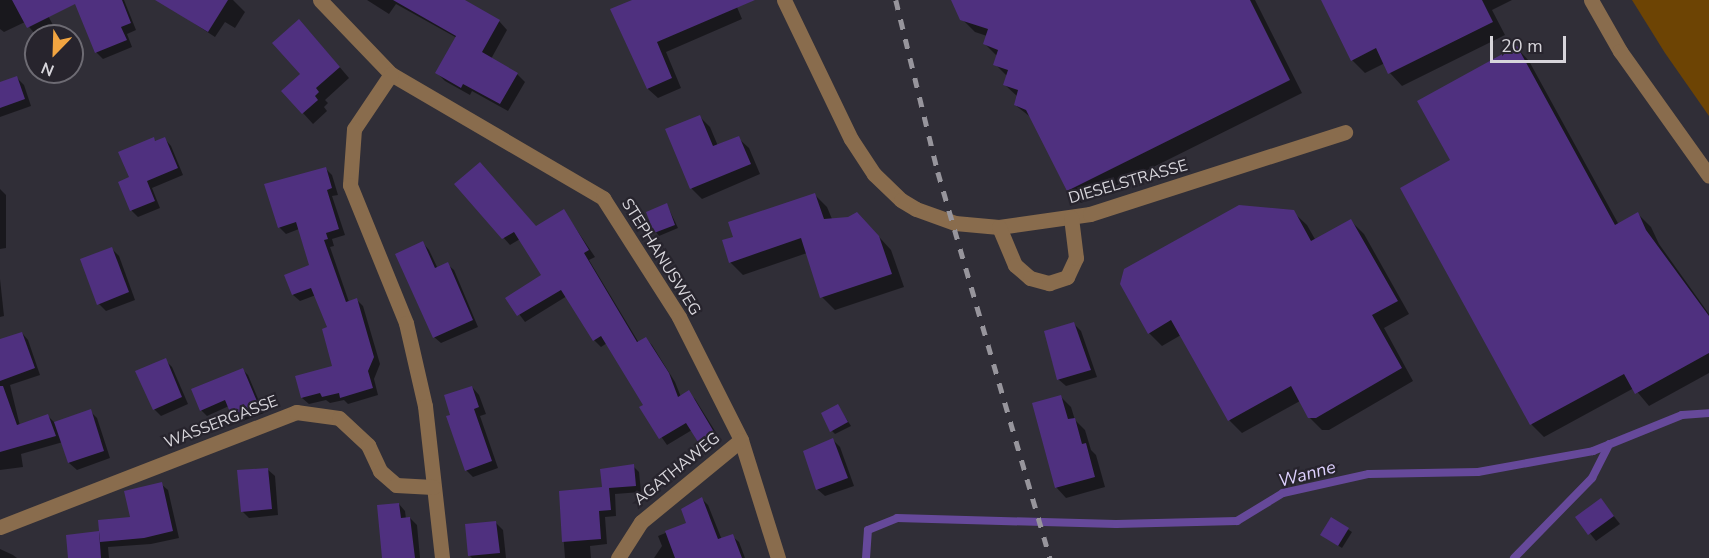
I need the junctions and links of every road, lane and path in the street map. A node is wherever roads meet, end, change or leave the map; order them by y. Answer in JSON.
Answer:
{"nodes":[{"id":1,"x":320,"y":0,"type":"edge"},
{"id":2,"x":784,"y":0,"type":"edge"},
{"id":3,"x":1591,"y":0,"type":"edge"},
{"id":4,"x":391,"y":74,"type":"junction"},
{"id":5,"x":1345,"y":132,"type":"dead end"},
{"id":6,"x":1709,"y":176,"type":"edge"},
{"id":7,"x":1071,"y":217,"type":"junction"},
{"id":8,"x":999,"y":227,"type":"junction"},
{"id":9,"x":741,"y":440,"type":"junction"},
{"id":10,"x":433,"y":487,"type":"junction"},
{"id":11,"x":0,"y":527,"type":"edge"},
{"id":12,"x":442,"y":558,"type":"edge"},
{"id":13,"x":618,"y":558,"type":"edge"},
{"id":14,"x":778,"y":558,"type":"edge"}],
"edges":[{"from":1,"to":4,"type":"street","name":"STEPHANUSWEG"},
{"from":2,"to":8,"type":"street","name":"DIESELSTRASSE"},
{"from":3,"to":6,"type":"street"},
{"from":4,"to":9,"type":"street","name":"STEPHANUSWEG"},
{"from":4,"to":10,"type":"street"},
{"from":5,"to":7,"type":"street","name":"DIESELSTRASSE"},
{"from":7,"to":8,"type":"street","name":"DIESELSTRASSE"},
{"from":7,"to":8,"type":"street"},
{"from":9,"to":13,"type":"street","name":"AGATHAWEG"},
{"from":9,"to":14,"type":"street","name":"STEPHANUSWEG"},
{"from":10,"to":11,"type":"street","name":"WASSERGASSE"},
{"from":10,"to":12,"type":"street"}]}
